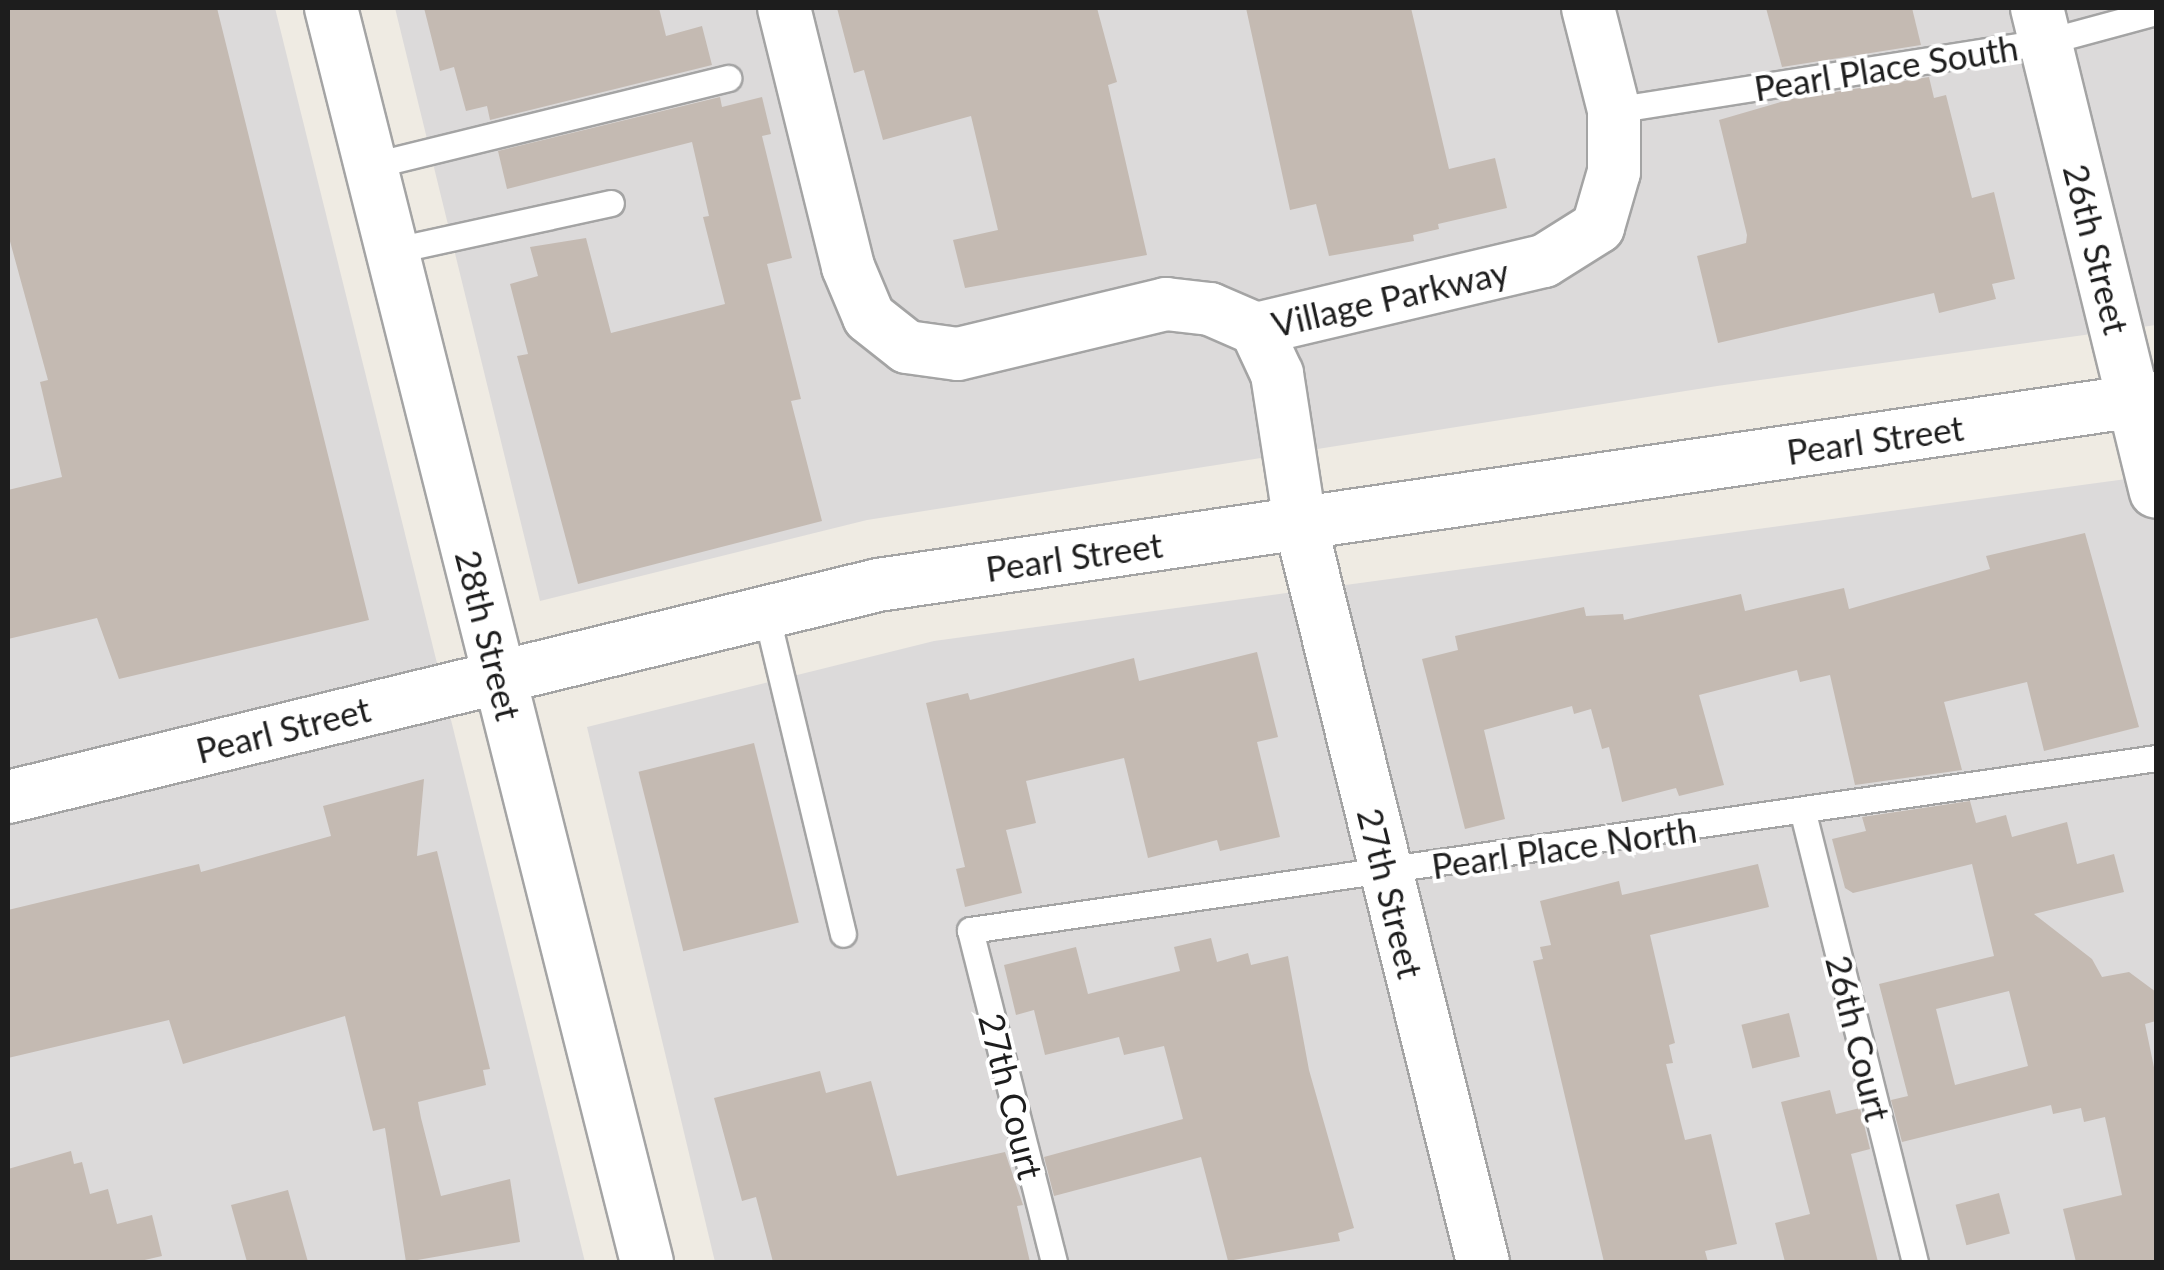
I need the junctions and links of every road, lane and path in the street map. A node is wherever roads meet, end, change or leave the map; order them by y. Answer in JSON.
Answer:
{"nodes":[{"id":1,"x":331,"y":8,"type":"edge"},
{"id":2,"x":784,"y":8,"type":"edge"},
{"id":3,"x":1588,"y":8,"type":"edge"},
{"id":4,"x":2156,"y":12,"type":"edge"},
{"id":5,"x":2041,"y":24,"type":"edge"},
{"id":6,"x":728,"y":78,"type":"dead end"},
{"id":7,"x":1614,"y":110,"type":"junction"},
{"id":8,"x":370,"y":166,"type":"junction"},
{"id":9,"x":611,"y":202,"type":"dead end"},
{"id":10,"x":392,"y":251,"type":"junction"},
{"id":11,"x":1256,"y":329,"type":"junction"},
{"id":12,"x":2146,"y":399,"type":"edge"},
{"id":13,"x":2156,"y":492,"type":"edge"},
{"id":14,"x":1300,"y":522,"type":"junction"},
{"id":15,"x":766,"y":609,"type":"junction"},
{"id":16,"x":500,"y":676,"type":"junction"},
{"id":17,"x":2156,"y":758,"type":"edge"},
{"id":18,"x":8,"y":796,"type":"edge"},
{"id":19,"x":1803,"y":813,"type":"junction"},
{"id":20,"x":1386,"y":872,"type":"junction"},
{"id":21,"x":970,"y":930,"type":"joint"},
{"id":22,"x":843,"y":934,"type":"dead end"},
{"id":23,"x":647,"y":1262,"type":"edge"},
{"id":24,"x":1054,"y":1262,"type":"edge"},
{"id":25,"x":1484,"y":1262,"type":"edge"},
{"id":26,"x":1915,"y":1262,"type":"edge"}],
"edges":[{"from":1,"to":8,"type":"street","name":"28th Street"},
{"from":2,"to":11,"type":"street","name":"Village Parkway"},
{"from":3,"to":7,"type":"street","name":"Village Parkway"},
{"from":4,"to":5,"type":"lane","name":"Pearl Place South"},
{"from":5,"to":7,"type":"lane","name":"Pearl Place South"},
{"from":5,"to":12,"type":"street","name":"26th Street"},
{"from":6,"to":8,"type":"lane"},
{"from":7,"to":11,"type":"street","name":"Village Parkway"},
{"from":8,"to":10,"type":"street","name":"28th Street"},
{"from":9,"to":10,"type":"lane"},
{"from":10,"to":16,"type":"street","name":"28th Street"},
{"from":11,"to":14,"type":"street","name":"27th Street"},
{"from":12,"to":13,"type":"street","name":"26th Street"},
{"from":12,"to":14,"type":"street","name":"Pearl Street"},
{"from":14,"to":15,"type":"street","name":"Pearl Street"},
{"from":14,"to":20,"type":"street","name":"27th Street"},
{"from":15,"to":16,"type":"street","name":"Pearl Street"},
{"from":15,"to":22,"type":"lane"},
{"from":16,"to":18,"type":"street","name":"Pearl Street"},
{"from":16,"to":23,"type":"street","name":"28th Street"},
{"from":17,"to":19,"type":"lane","name":"Pearl Place North"},
{"from":19,"to":20,"type":"lane","name":"Pearl Place North"},
{"from":19,"to":26,"type":"lane","name":"26th Court"},
{"from":20,"to":21,"type":"lane","name":"Pearl Place North"},
{"from":20,"to":25,"type":"street","name":"27th Street"},
{"from":21,"to":24,"type":"lane","name":"27th Court"}]}
